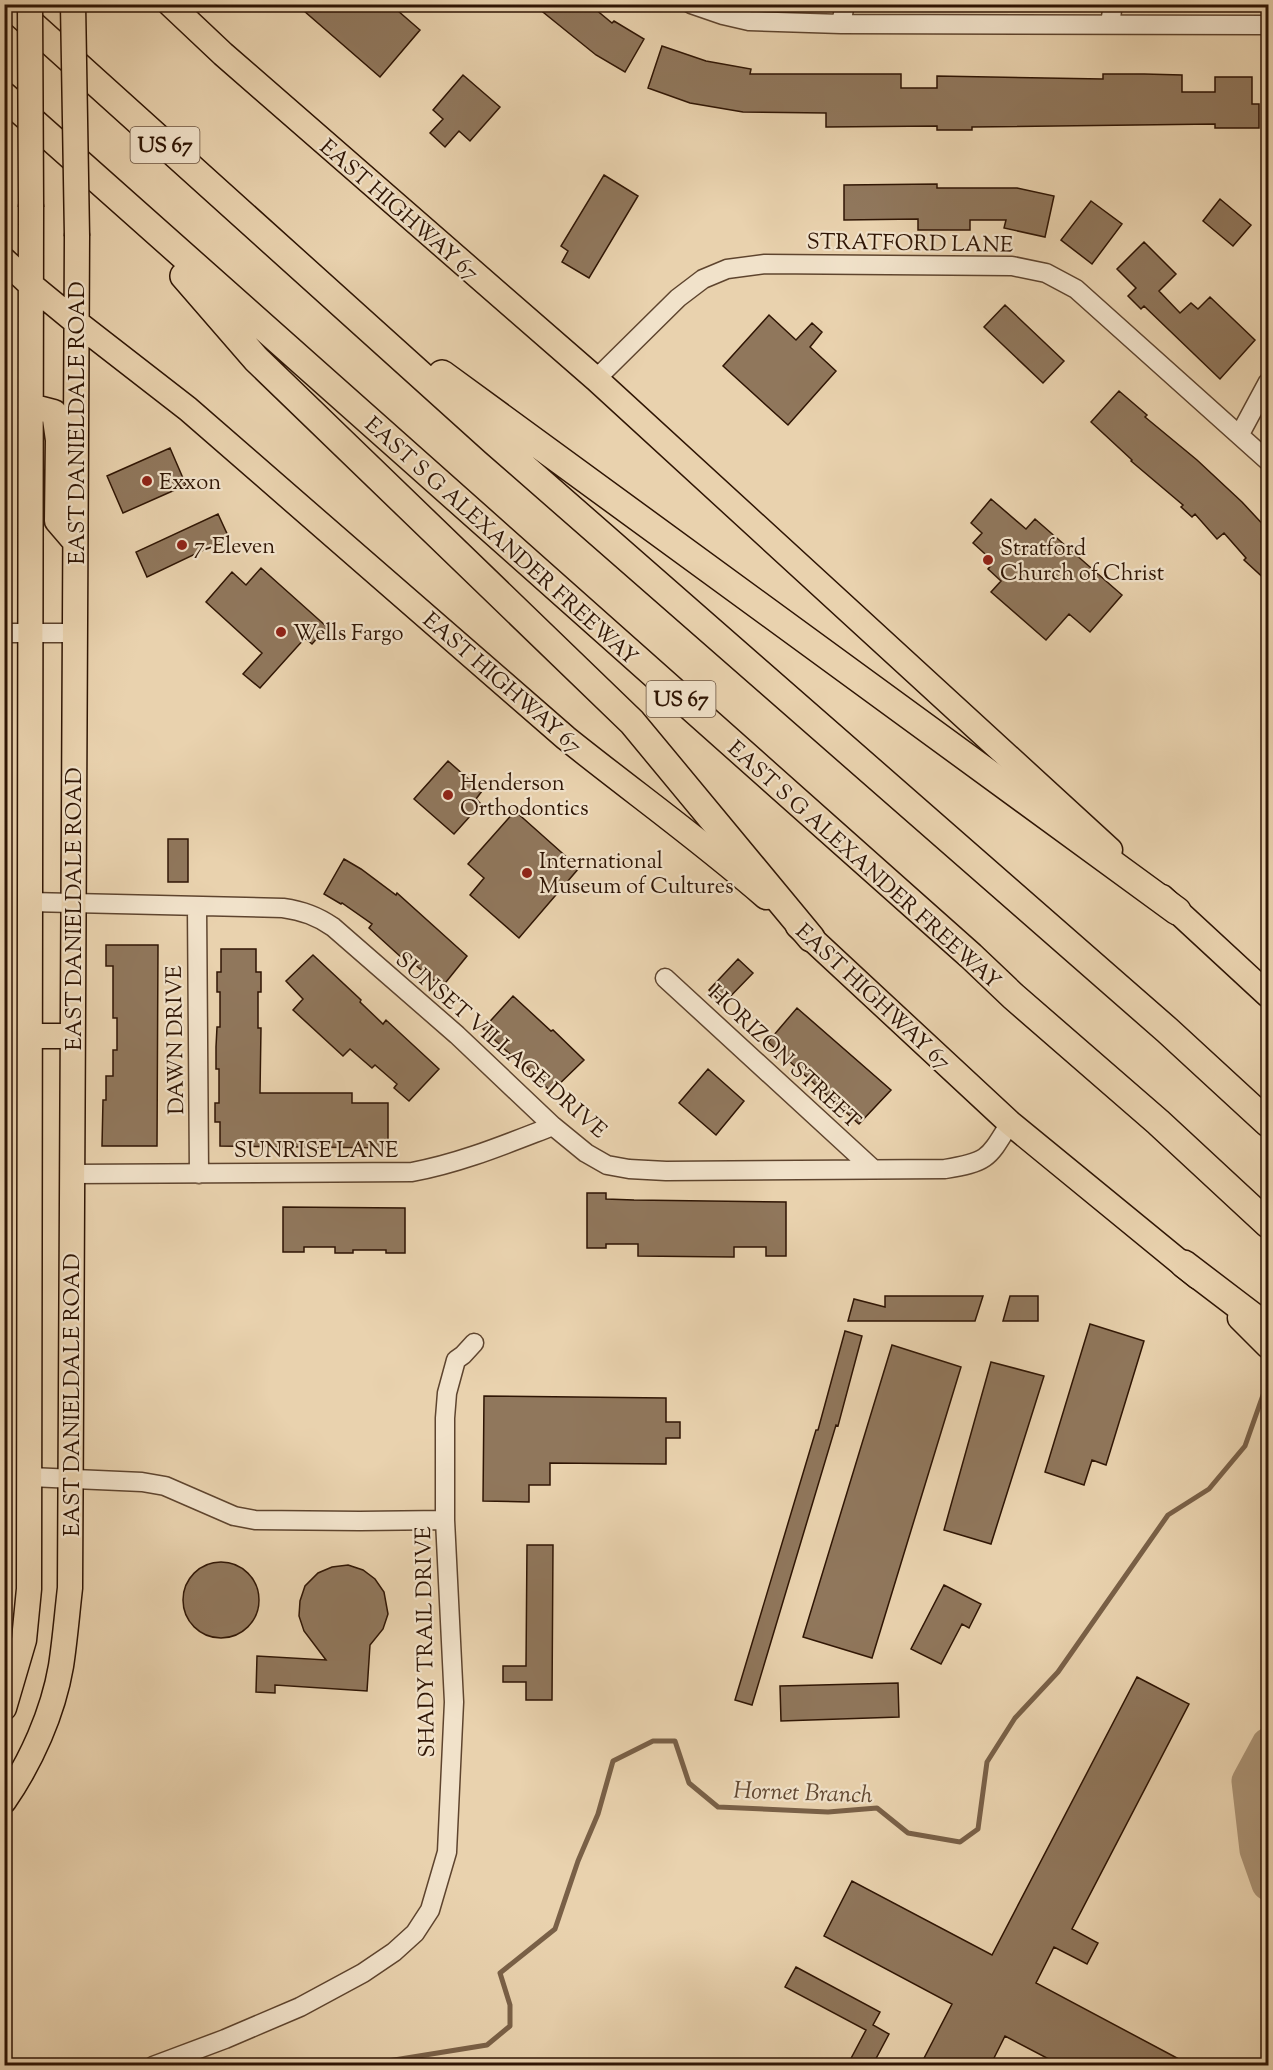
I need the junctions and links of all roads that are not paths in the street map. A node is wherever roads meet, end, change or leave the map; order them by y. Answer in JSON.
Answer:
{"nodes":[{"id":1,"x":9,"y":4,"type":"edge"},
{"id":2,"x":30,"y":4,"type":"edge"},
{"id":3,"x":73,"y":4,"type":"edge"},
{"id":4,"x":170,"y":4,"type":"edge"},
{"id":5,"x":691,"y":4,"type":"edge"},
{"id":6,"x":845,"y":4,"type":"edge"},
{"id":7,"x":1113,"y":4,"type":"edge"},
{"id":8,"x":841,"y":24,"type":"junction"},
{"id":9,"x":1110,"y":24,"type":"junction"},
{"id":10,"x":1269,"y":25,"type":"edge"},
{"id":11,"x":4,"y":96,"type":"edge"},
{"id":12,"x":113,"y":193,"type":"junction"},
{"id":13,"x":4,"y":260,"type":"edge"},
{"id":14,"x":31,"y":285,"type":"junction"},
{"id":15,"x":321,"y":286,"type":"junction"},
{"id":16,"x":76,"y":322,"type":"junction"},
{"id":17,"x":596,"y":380,"type":"junction"},
{"id":18,"x":1269,"y":382,"type":"edge"},
{"id":19,"x":31,"y":406,"type":"junction"},
{"id":20,"x":1240,"y":434,"type":"junction"},
{"id":21,"x":1269,"y":461,"type":"edge"},
{"id":22,"x":75,"y":542,"type":"junction"},
{"id":23,"x":4,"y":633,"type":"edge"},
{"id":24,"x":31,"y":633,"type":"junction"},
{"id":25,"x":75,"y":633,"type":"junction"},
{"id":26,"x":30,"y":902,"type":"junction"},
{"id":27,"x":73,"y":903,"type":"junction"},
{"id":28,"x":197,"y":906,"type":"junction"},
{"id":29,"x":1177,"y":911,"type":"junction"},
{"id":30,"x":811,"y":938,"type":"junction"},
{"id":31,"x":665,"y":978,"type":"dead end"},
{"id":32,"x":1269,"y":995,"type":"edge"},
{"id":33,"x":30,"y":1036,"type":"junction"},
{"id":34,"x":72,"y":1036,"type":"junction"},
{"id":35,"x":1010,"y":1123,"type":"junction"},
{"id":36,"x":1269,"y":1123,"type":"edge"},
{"id":37,"x":553,"y":1126,"type":"junction"},
{"id":38,"x":873,"y":1169,"type":"junction"},
{"id":39,"x":72,"y":1174,"type":"junction"},
{"id":40,"x":200,"y":1174,"type":"junction"},
{"id":41,"x":1259,"y":1215,"type":"edge"},
{"id":42,"x":1184,"y":1264,"type":"junction"},
{"id":43,"x":1269,"y":1328,"type":"edge"},
{"id":44,"x":474,"y":1343,"type":"dead end"},
{"id":45,"x":1269,"y":1346,"type":"edge"},
{"id":46,"x":30,"y":1477,"type":"junction"},
{"id":47,"x":71,"y":1480,"type":"junction"},
{"id":48,"x":445,"y":1520,"type":"junction"},
{"id":49,"x":4,"y":1708,"type":"edge"},
{"id":50,"x":4,"y":1801,"type":"edge"},
{"id":51,"x":153,"y":2066,"type":"edge"}],
"edges":[{"from":1,"to":15,"type":"highway","number":"US 67"},
{"from":2,"to":14,"type":"main road","name":"EAST DANIELDALE ROAD","bridge":true},
{"from":3,"to":16,"type":"main road","name":"EAST DANIELDALE ROAD","bridge":true},
{"from":4,"to":17,"type":"main road","name":"EAST HIGHWAY 67"},
{"from":5,"to":8,"type":"street"},
{"from":6,"to":8,"type":"street"},
{"from":7,"to":9,"type":"street"},
{"from":8,"to":9,"type":"street"},
{"from":9,"to":10,"type":"street"},
{"from":11,"to":12,"type":"highway","name":"EAST S G ALEXANDER FREEWAY","number":"US 67"},
{"from":12,"to":30,"type":"highway"},
{"from":12,"to":41,"type":"highway","name":"EAST S G ALEXANDER FREEWAY","number":"US 67"},
{"from":13,"to":14,"type":"main road","name":"EAST HIGHWAY 67"},
{"from":14,"to":16,"type":"main road","name":"EAST HIGHWAY 67"},
{"from":14,"to":19,"type":"main road","name":"EAST DANIELDALE ROAD"},
{"from":15,"to":29,"type":"highway"},
{"from":15,"to":36,"type":"highway","number":"US 67"},
{"from":16,"to":22,"type":"main road","name":"EAST DANIELDALE ROAD"},
{"from":16,"to":30,"type":"main road","name":"EAST HIGHWAY 67"},
{"from":17,"to":20,"type":"street","name":"STRATFORD LANE"},
{"from":17,"to":29,"type":"main road","name":"EAST HIGHWAY 67"},
{"from":18,"to":20,"type":"street"},
{"from":19,"to":22,"type":"main road"},
{"from":19,"to":24,"type":"main road","name":"EAST DANIELDALE ROAD"},
{"from":20,"to":21,"type":"street","name":"STRATFORD LANE"},
{"from":22,"to":25,"type":"main road","name":"EAST DANIELDALE ROAD"},
{"from":23,"to":24,"type":"street"},
{"from":24,"to":25,"type":"street"},
{"from":24,"to":26,"type":"main road","name":"EAST DANIELDALE ROAD"},
{"from":25,"to":27,"type":"main road","name":"EAST DANIELDALE ROAD"},
{"from":26,"to":27,"type":"street","name":"SUNSET VILLAGE DRIVE"},
{"from":26,"to":33,"type":"main road","name":"EAST DANIELDALE ROAD"},
{"from":27,"to":28,"type":"street","name":"SUNSET VILLAGE DRIVE"},
{"from":27,"to":34,"type":"main road","name":"EAST DANIELDALE ROAD"},
{"from":28,"to":37,"type":"street","name":"SUNSET VILLAGE DRIVE"},
{"from":28,"to":40,"type":"street","name":"DAWN DRIVE"},
{"from":29,"to":32,"type":"main road","name":"EAST HIGHWAY 67"},
{"from":30,"to":35,"type":"main road","name":"EAST HIGHWAY 67"},
{"from":31,"to":38,"type":"street","name":"HORIZON STREET"},
{"from":33,"to":34,"type":"main road"},
{"from":33,"to":46,"type":"main road","name":"EAST DANIELDALE ROAD"},
{"from":34,"to":39,"type":"main road","name":"EAST DANIELDALE ROAD"},
{"from":35,"to":38,"type":"street","name":"SUNSET VILLAGE DRIVE"},
{"from":35,"to":42,"type":"main road","name":"EAST HIGHWAY 67"},
{"from":37,"to":38,"type":"street","name":"SUNSET VILLAGE DRIVE"},
{"from":37,"to":40,"type":"street","name":"SUNRISE LANE"},
{"from":39,"to":40,"type":"street","name":"SUNRISE LANE"},
{"from":39,"to":47,"type":"main road","name":"EAST DANIELDALE ROAD"},
{"from":42,"to":43,"type":"highway"},
{"from":42,"to":45,"type":"main road","name":"EAST HIGHWAY 67"},
{"from":44,"to":48,"type":"street","name":"SHADY TRAIL DRIVE"},
{"from":46,"to":47,"type":"street"},
{"from":46,"to":49,"type":"main road","name":"EAST DANIELDALE ROAD"},
{"from":47,"to":48,"type":"street"},
{"from":47,"to":50,"type":"main road","name":"EAST DANIELDALE ROAD"},
{"from":48,"to":51,"type":"street","name":"SHADY TRAIL DRIVE"}]}
